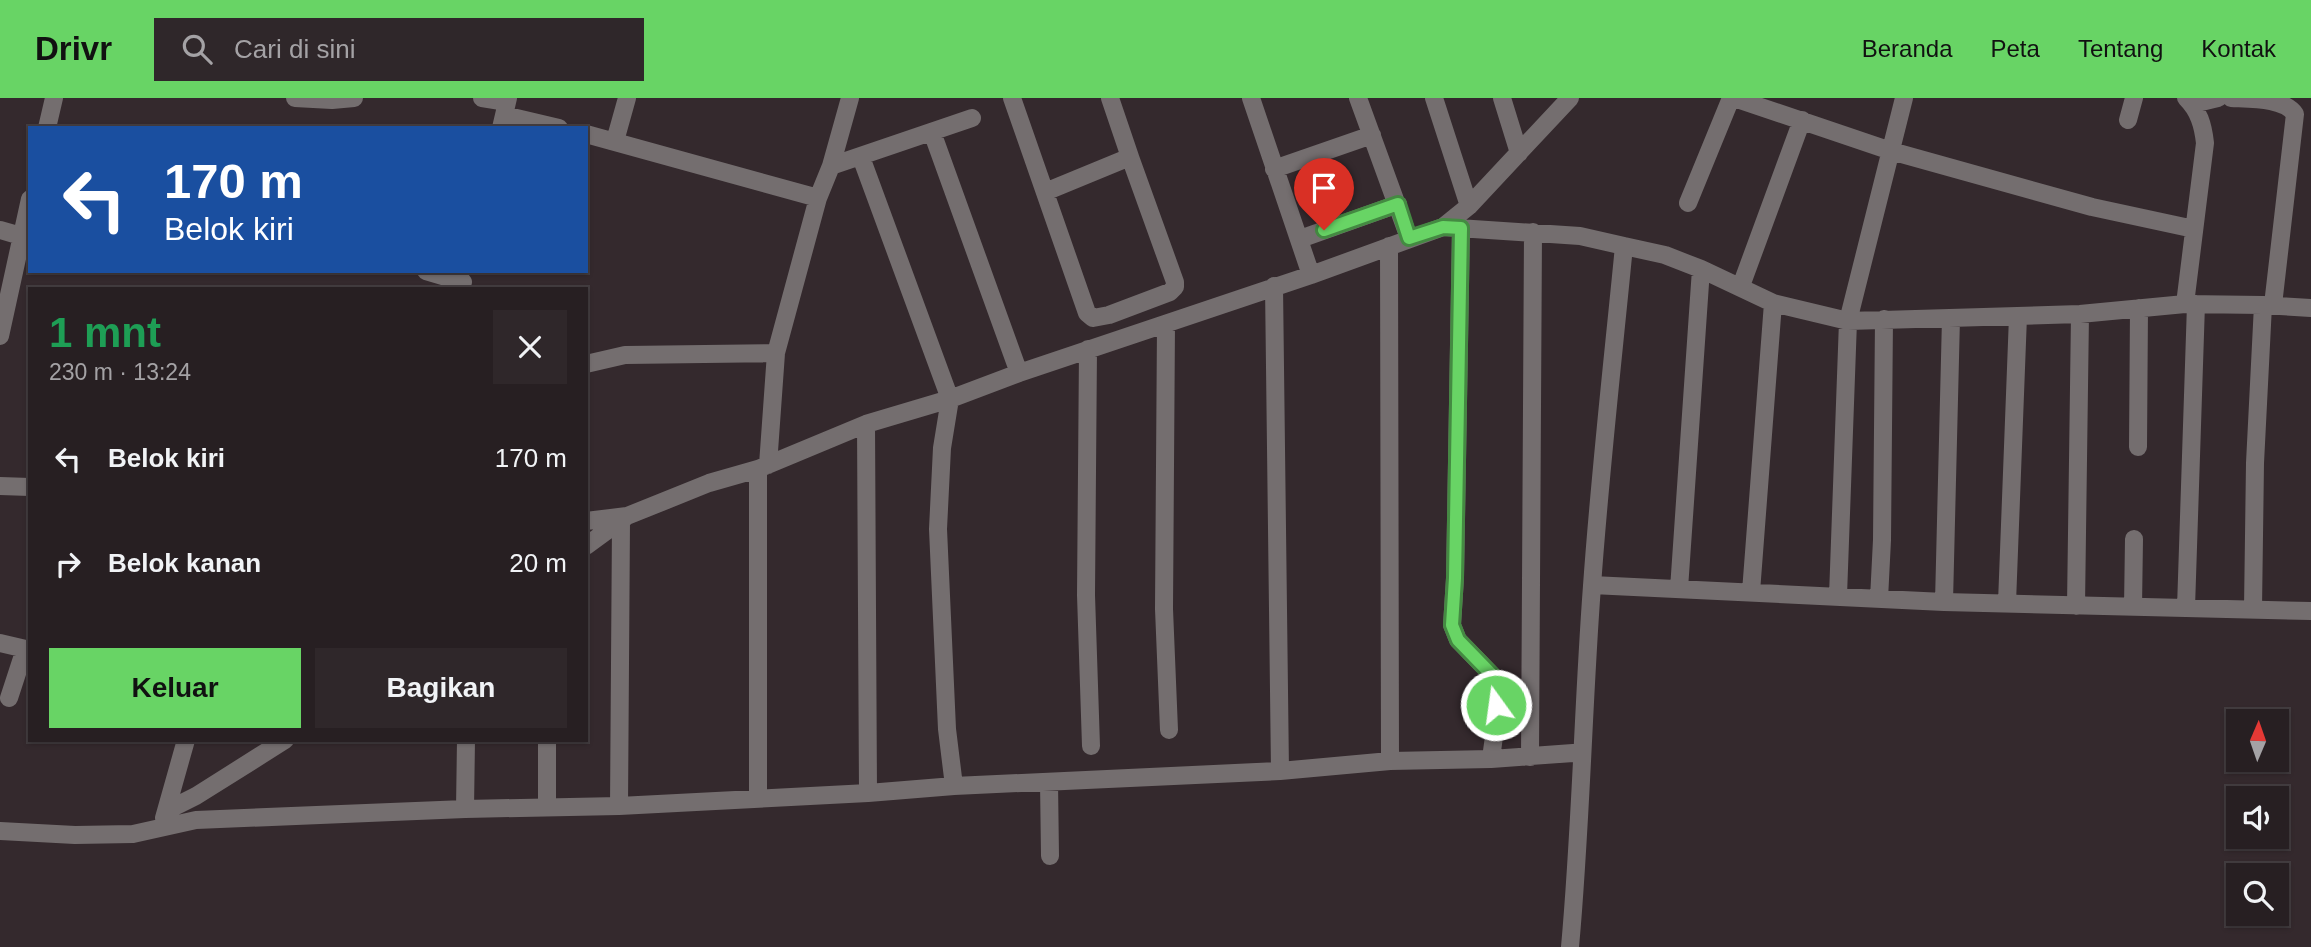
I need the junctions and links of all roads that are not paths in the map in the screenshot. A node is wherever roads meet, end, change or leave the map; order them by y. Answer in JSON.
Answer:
{"nodes":[{"id":1,"x":54,"y":98,"type":"edge"},
{"id":2,"x":295,"y":98,"type":"edge"},
{"id":3,"x":354,"y":98,"type":"edge"},
{"id":4,"x":482,"y":98,"type":"edge"},
{"id":5,"x":627,"y":98,"type":"edge"},
{"id":6,"x":850,"y":98,"type":"edge"},
{"id":7,"x":1012,"y":98,"type":"edge"},
{"id":8,"x":1110,"y":98,"type":"edge"},
{"id":9,"x":1251,"y":98,"type":"edge"},
{"id":10,"x":1358,"y":98,"type":"edge"},
{"id":11,"x":1434,"y":98,"type":"edge"},
{"id":12,"x":1502,"y":98,"type":"edge"},
{"id":13,"x":1570,"y":98,"type":"edge"},
{"id":14,"x":1733,"y":98,"type":"edge"},
{"id":15,"x":1904,"y":98,"type":"edge"},
{"id":16,"x":2134,"y":98,"type":"edge"},
{"id":17,"x":2218,"y":98,"type":"edge"},
{"id":18,"x":2231,"y":98,"type":"edge"},
{"id":19,"x":2189,"y":101,"type":"edge"},
{"id":20,"x":505,"y":111,"type":"edge"},
{"id":21,"x":972,"y":118,"type":"dead end"},
{"id":22,"x":1802,"y":120,"type":"junction"},
{"id":23,"x":2129,"y":120,"type":"dead end"},
{"id":24,"x":47,"y":126,"type":"edge"},
{"id":25,"x":553,"y":126,"type":"edge"},
{"id":26,"x":932,"y":132,"type":"junction"},
{"id":27,"x":588,"y":134,"type":"edge"},
{"id":28,"x":1372,"y":135,"type":"junction"},
{"id":29,"x":615,"y":141,"type":"junction"},
{"id":30,"x":1891,"y":151,"type":"junction"},
{"id":31,"x":1519,"y":153,"type":"junction"},
{"id":32,"x":861,"y":157,"type":"junction"},
{"id":33,"x":1130,"y":157,"type":"junction"},
{"id":34,"x":831,"y":166,"type":"junction"},
{"id":35,"x":1274,"y":169,"type":"junction"},
{"id":36,"x":1045,"y":192,"type":"junction"},
{"id":37,"x":818,"y":198,"type":"junction"},
{"id":38,"x":1688,"y":203,"type":"dead end"},
{"id":39,"x":1398,"y":204,"type":"junction"},
{"id":40,"x":1469,"y":206,"type":"junction"},
{"id":41,"x":28,"y":207,"type":"edge"},
{"id":42,"x":1452,"y":227,"type":"junction"},
{"id":43,"x":2194,"y":229,"type":"junction"},
{"id":44,"x":0,"y":230,"type":"edge"},
{"id":45,"x":1533,"y":232,"type":"junction"},
{"id":46,"x":21,"y":236,"type":"junction"},
{"id":47,"x":1409,"y":238,"type":"junction"},
{"id":48,"x":1300,"y":239,"type":"junction"},
{"id":49,"x":1389,"y":246,"type":"junction"},
{"id":50,"x":1624,"y":246,"type":"junction"},
{"id":51,"x":1701,"y":269,"type":"junction"},
{"id":52,"x":434,"y":273,"type":"edge"},
{"id":53,"x":1311,"y":275,"type":"junction"},
{"id":54,"x":464,"y":281,"type":"edge"},
{"id":55,"x":1274,"y":286,"type":"junction"},
{"id":56,"x":1741,"y":286,"type":"junction"},
{"id":57,"x":1773,"y":303,"type":"junction"},
{"id":58,"x":1138,"y":304,"type":"junction"},
{"id":59,"x":2191,"y":304,"type":"junction"},
{"id":60,"x":2268,"y":305,"type":"junction"},
{"id":61,"x":2138,"y":308,"type":"junction"},
{"id":62,"x":2311,"y":309,"type":"edge"},
{"id":63,"x":2080,"y":314,"type":"junction"},
{"id":64,"x":2018,"y":316,"type":"junction"},
{"id":65,"x":1951,"y":318,"type":"junction"},
{"id":66,"x":1884,"y":319,"type":"junction"},
{"id":67,"x":1848,"y":321,"type":"junction"},
{"id":68,"x":1166,"y":324,"type":"junction"},
{"id":69,"x":1147,"y":328,"type":"junction"},
{"id":70,"x":0,"y":336,"type":"edge"},
{"id":71,"x":1088,"y":349,"type":"junction"},
{"id":72,"x":776,"y":353,"type":"junction"},
{"id":73,"x":588,"y":364,"type":"edge"},
{"id":74,"x":1019,"y":373,"type":"junction"},
{"id":75,"x":950,"y":399,"type":"junction"},
{"id":76,"x":866,"y":424,"type":"junction"},
{"id":77,"x":2138,"y":447,"type":"dead end"},
{"id":78,"x":763,"y":467,"type":"junction"},
{"id":79,"x":0,"y":486,"type":"edge"},
{"id":80,"x":28,"y":487,"type":"edge"},
{"id":81,"x":624,"y":519,"type":"junction"},
{"id":82,"x":588,"y":521,"type":"edge"},
{"id":83,"x":2134,"y":539,"type":"dead end"},
{"id":84,"x":588,"y":545,"type":"edge"},
{"id":85,"x":1592,"y":585,"type":"junction"},
{"id":86,"x":1679,"y":589,"type":"junction"},
{"id":87,"x":1751,"y":592,"type":"junction"},
{"id":88,"x":1838,"y":596,"type":"junction"},
{"id":89,"x":1879,"y":599,"type":"junction"},
{"id":90,"x":1944,"y":602,"type":"junction"},
{"id":91,"x":2007,"y":603,"type":"junction"},
{"id":92,"x":2076,"y":606,"type":"junction"},
{"id":93,"x":2133,"y":607,"type":"junction"},
{"id":94,"x":2186,"y":608,"type":"junction"},
{"id":95,"x":2253,"y":609,"type":"junction"},
{"id":96,"x":2311,"y":611,"type":"edge"},
{"id":97,"x":0,"y":643,"type":"edge"},
{"id":98,"x":27,"y":650,"type":"edge"},
{"id":99,"x":9,"y":698,"type":"dead end"},
{"id":100,"x":1169,"y":730,"type":"dead end"},
{"id":101,"x":185,"y":742,"type":"edge"},
{"id":102,"x":282,"y":742,"type":"edge"},
{"id":103,"x":466,"y":742,"type":"edge"},
{"id":104,"x":547,"y":742,"type":"edge"},
{"id":105,"x":1091,"y":746,"type":"dead end"},
{"id":106,"x":1582,"y":755,"type":"junction"},
{"id":107,"x":1530,"y":757,"type":"junction"},
{"id":108,"x":1491,"y":759,"type":"junction"},
{"id":109,"x":1391,"y":761,"type":"junction"},
{"id":110,"x":1280,"y":771,"type":"junction"},
{"id":111,"x":1049,"y":782,"type":"junction"},
{"id":112,"x":954,"y":786,"type":"junction"},
{"id":113,"x":868,"y":793,"type":"junction"},
{"id":114,"x":758,"y":798,"type":"junction"},
{"id":115,"x":547,"y":806,"type":"junction"},
{"id":116,"x":619,"y":806,"type":"junction"},
{"id":117,"x":465,"y":809,"type":"junction"},
{"id":118,"x":166,"y":811,"type":"junction"},
{"id":119,"x":160,"y":829,"type":"junction"},
{"id":120,"x":0,"y":831,"type":"edge"},
{"id":121,"x":1050,"y":856,"type":"dead end"},
{"id":122,"x":1570,"y":947,"type":"edge"}],
"edges":[{"from":1,"to":24,"type":"street"},
{"from":2,"to":3,"type":"street"},
{"from":4,"to":20,"type":"street"},
{"from":5,"to":29,"type":"street"},
{"from":6,"to":34,"type":"street"},
{"from":7,"to":36,"type":"street"},
{"from":8,"to":33,"type":"street"},
{"from":9,"to":35,"type":"street"},
{"from":10,"to":28,"type":"street"},
{"from":11,"to":40,"type":"street"},
{"from":12,"to":31,"type":"street"},
{"from":13,"to":31,"type":"street"},
{"from":14,"to":22,"type":"street"},
{"from":14,"to":38,"type":"street"},
{"from":15,"to":30,"type":"street"},
{"from":16,"to":23,"type":"street"},
{"from":17,"to":19,"type":"street"},
{"from":18,"to":60,"type":"street"},
{"from":19,"to":43,"type":"street"},
{"from":20,"to":25,"type":"street"},
{"from":21,"to":26,"type":"street"},
{"from":22,"to":30,"type":"street"},
{"from":22,"to":56,"type":"street"},
{"from":26,"to":32,"type":"street"},
{"from":26,"to":74,"type":"street"},
{"from":27,"to":29,"type":"street"},
{"from":28,"to":35,"type":"street"},
{"from":28,"to":39,"type":"street"},
{"from":29,"to":37,"type":"street"},
{"from":30,"to":43,"type":"street"},
{"from":30,"to":67,"type":"street"},
{"from":31,"to":40,"type":"street"},
{"from":32,"to":34,"type":"street"},
{"from":32,"to":75,"type":"street"},
{"from":33,"to":36,"type":"street"},
{"from":33,"to":58,"type":"street"},
{"from":34,"to":37,"type":"street"},
{"from":35,"to":48,"type":"street"},
{"from":36,"to":58,"type":"street"},
{"from":37,"to":72,"type":"street"},
{"from":39,"to":47,"type":"street"},
{"from":39,"to":48,"type":"street"},
{"from":40,"to":42,"type":"street"},
{"from":41,"to":46,"type":"street"},
{"from":42,"to":45,"type":"street"},
{"from":42,"to":47,"type":"street"},
{"from":42,"to":108,"type":"street"},
{"from":43,"to":59,"type":"street"},
{"from":44,"to":46,"type":"street"},
{"from":45,"to":50,"type":"street"},
{"from":45,"to":107,"type":"street"},
{"from":46,"to":70,"type":"street"},
{"from":47,"to":49,"type":"street"},
{"from":48,"to":53,"type":"street"},
{"from":49,"to":53,"type":"street"},
{"from":49,"to":109,"type":"street"},
{"from":50,"to":51,"type":"street"},
{"from":50,"to":85,"type":"street"},
{"from":51,"to":56,"type":"street"},
{"from":51,"to":86,"type":"street"},
{"from":52,"to":54,"type":"street"},
{"from":53,"to":55,"type":"street"},
{"from":55,"to":68,"type":"street"},
{"from":55,"to":110,"type":"street"},
{"from":56,"to":57,"type":"street"},
{"from":57,"to":67,"type":"street"},
{"from":57,"to":87,"type":"street"},
{"from":58,"to":69,"type":"street"},
{"from":59,"to":60,"type":"street"},
{"from":59,"to":61,"type":"street"},
{"from":59,"to":94,"type":"street"},
{"from":60,"to":62,"type":"street"},
{"from":60,"to":95,"type":"street"},
{"from":61,"to":63,"type":"street"},
{"from":61,"to":77,"type":"street"},
{"from":63,"to":64,"type":"street"},
{"from":63,"to":92,"type":"street"},
{"from":64,"to":65,"type":"street"},
{"from":64,"to":91,"type":"street"},
{"from":65,"to":66,"type":"street"},
{"from":65,"to":90,"type":"street"},
{"from":66,"to":67,"type":"street"},
{"from":66,"to":89,"type":"street"},
{"from":67,"to":88,"type":"street"},
{"from":68,"to":69,"type":"street"},
{"from":68,"to":100,"type":"street"},
{"from":69,"to":71,"type":"street"},
{"from":71,"to":74,"type":"street"},
{"from":71,"to":105,"type":"street"},
{"from":72,"to":73,"type":"street"},
{"from":72,"to":78,"type":"street"},
{"from":74,"to":75,"type":"street"},
{"from":75,"to":76,"type":"street"},
{"from":75,"to":112,"type":"street"},
{"from":76,"to":78,"type":"street"},
{"from":76,"to":113,"type":"street"},
{"from":78,"to":81,"type":"street"},
{"from":78,"to":114,"type":"street"},
{"from":79,"to":80,"type":"street"},
{"from":81,"to":82,"type":"street"},
{"from":81,"to":84,"type":"street"},
{"from":81,"to":116,"type":"street"},
{"from":83,"to":93,"type":"street"},
{"from":85,"to":86,"type":"street"},
{"from":85,"to":106,"type":"street"},
{"from":86,"to":87,"type":"street"},
{"from":87,"to":88,"type":"street"},
{"from":88,"to":89,"type":"street"},
{"from":89,"to":90,"type":"street"},
{"from":90,"to":91,"type":"street"},
{"from":91,"to":92,"type":"street"},
{"from":92,"to":93,"type":"street"},
{"from":93,"to":94,"type":"street"},
{"from":94,"to":95,"type":"street"},
{"from":95,"to":96,"type":"street"},
{"from":97,"to":98,"type":"street"},
{"from":98,"to":99,"type":"street"},
{"from":101,"to":118,"type":"street"},
{"from":102,"to":118,"type":"street"},
{"from":103,"to":117,"type":"street"},
{"from":104,"to":115,"type":"street"},
{"from":106,"to":107,"type":"street"},
{"from":106,"to":122,"type":"street"},
{"from":107,"to":108,"type":"street"},
{"from":108,"to":109,"type":"street"},
{"from":109,"to":110,"type":"street"},
{"from":110,"to":111,"type":"street"},
{"from":111,"to":112,"type":"street"},
{"from":111,"to":121,"type":"street"},
{"from":112,"to":113,"type":"street"},
{"from":113,"to":114,"type":"street"},
{"from":114,"to":116,"type":"street"},
{"from":115,"to":116,"type":"street"},
{"from":115,"to":117,"type":"street"},
{"from":117,"to":119,"type":"street"},
{"from":118,"to":119,"type":"street"},
{"from":119,"to":120,"type":"street"}]}
